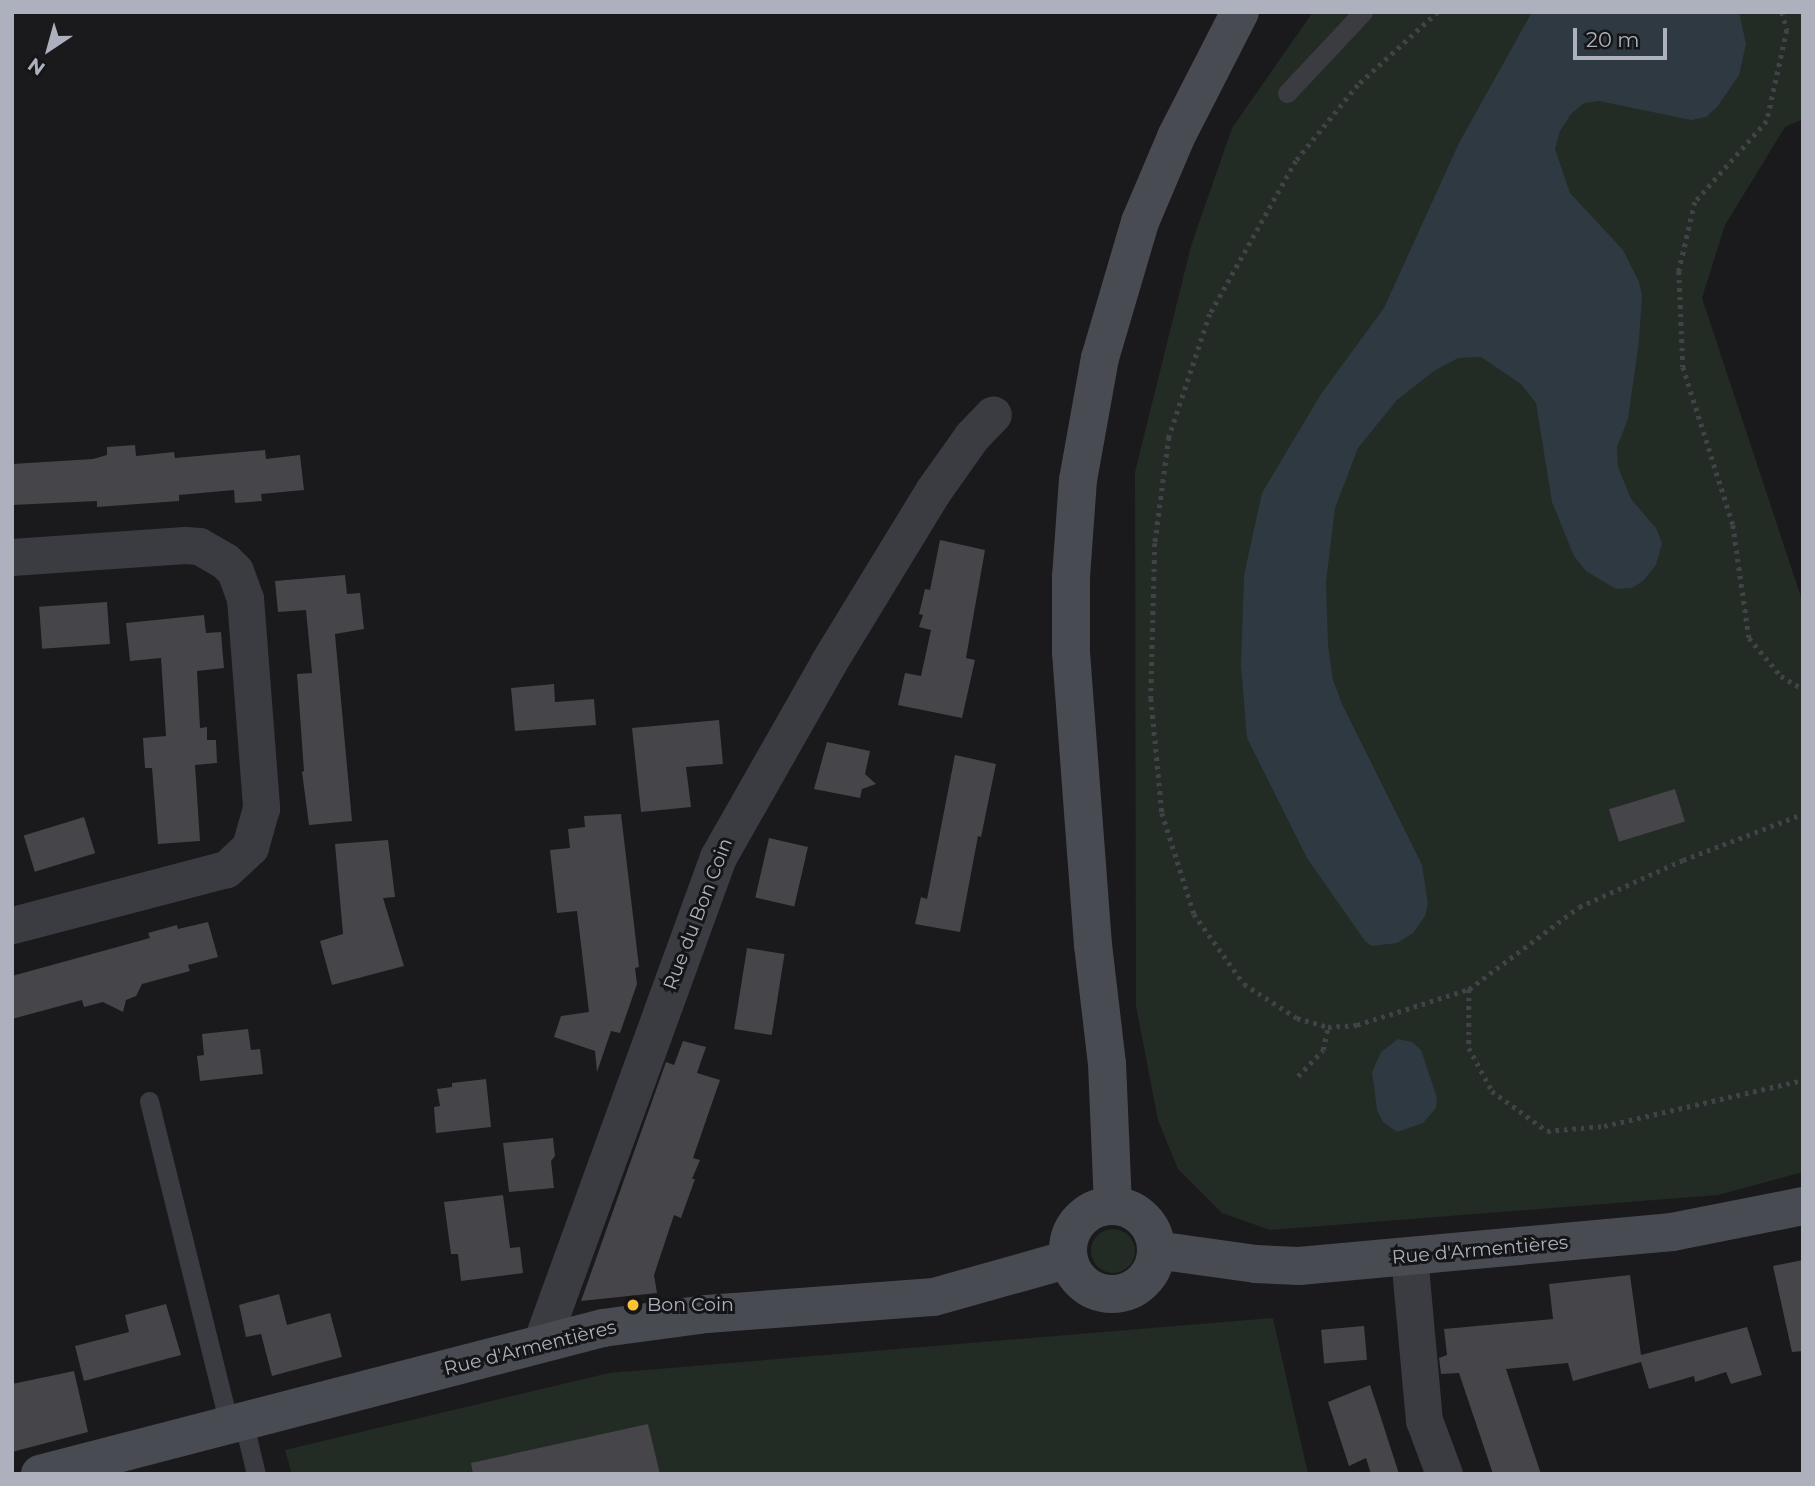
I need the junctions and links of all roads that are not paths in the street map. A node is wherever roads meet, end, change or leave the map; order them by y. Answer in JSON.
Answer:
{"nodes":[{"id":1,"x":1240,"y":12,"type":"edge"},
{"id":2,"x":1363,"y":12,"type":"edge"},
{"id":3,"x":1287,"y":93,"type":"dead end"},
{"id":4,"x":993,"y":414,"type":"dead end"},
{"id":5,"x":12,"y":557,"type":"edge"},
{"id":6,"x":12,"y":925,"type":"edge"},
{"id":7,"x":149,"y":1101,"type":"dead end"},
{"id":8,"x":1113,"y":1206,"type":"junction"},
{"id":9,"x":1803,"y":1206,"type":"edge"},
{"id":10,"x":1156,"y":1250,"type":"junction"},
{"id":11,"x":1409,"y":1256,"type":"junction"},
{"id":12,"x":1069,"y":1259,"type":"junction"},
{"id":13,"x":541,"y":1343,"type":"junction"},
{"id":14,"x":236,"y":1422,"type":"junction"},
{"id":15,"x":40,"y":1474,"type":"edge"},
{"id":16,"x":256,"y":1474,"type":"edge"},
{"id":17,"x":1444,"y":1474,"type":"edge"}],
"edges":[{"from":1,"to":8,"type":"main road"},
{"from":2,"to":3,"type":"lane"},
{"from":4,"to":13,"type":"street","name":"Rue du Bon Coin"},
{"from":5,"to":6,"type":"street"},
{"from":7,"to":14,"type":"lane"},
{"from":8,"to":10,"type":"main road"},
{"from":8,"to":12,"type":"main road"},
{"from":9,"to":11,"type":"main road","name":"Rue d'Armentières"},
{"from":10,"to":11,"type":"main road","name":"Rue d'Armentières"},
{"from":10,"to":12,"type":"main road"},
{"from":11,"to":17,"type":"street"},
{"from":12,"to":13,"type":"main road","name":"Rue d'Armentières"},
{"from":13,"to":14,"type":"main road","name":"Rue d'Armentières"},
{"from":14,"to":15,"type":"main road","name":"Rue d'Armentières"},
{"from":14,"to":16,"type":"lane"}]}
